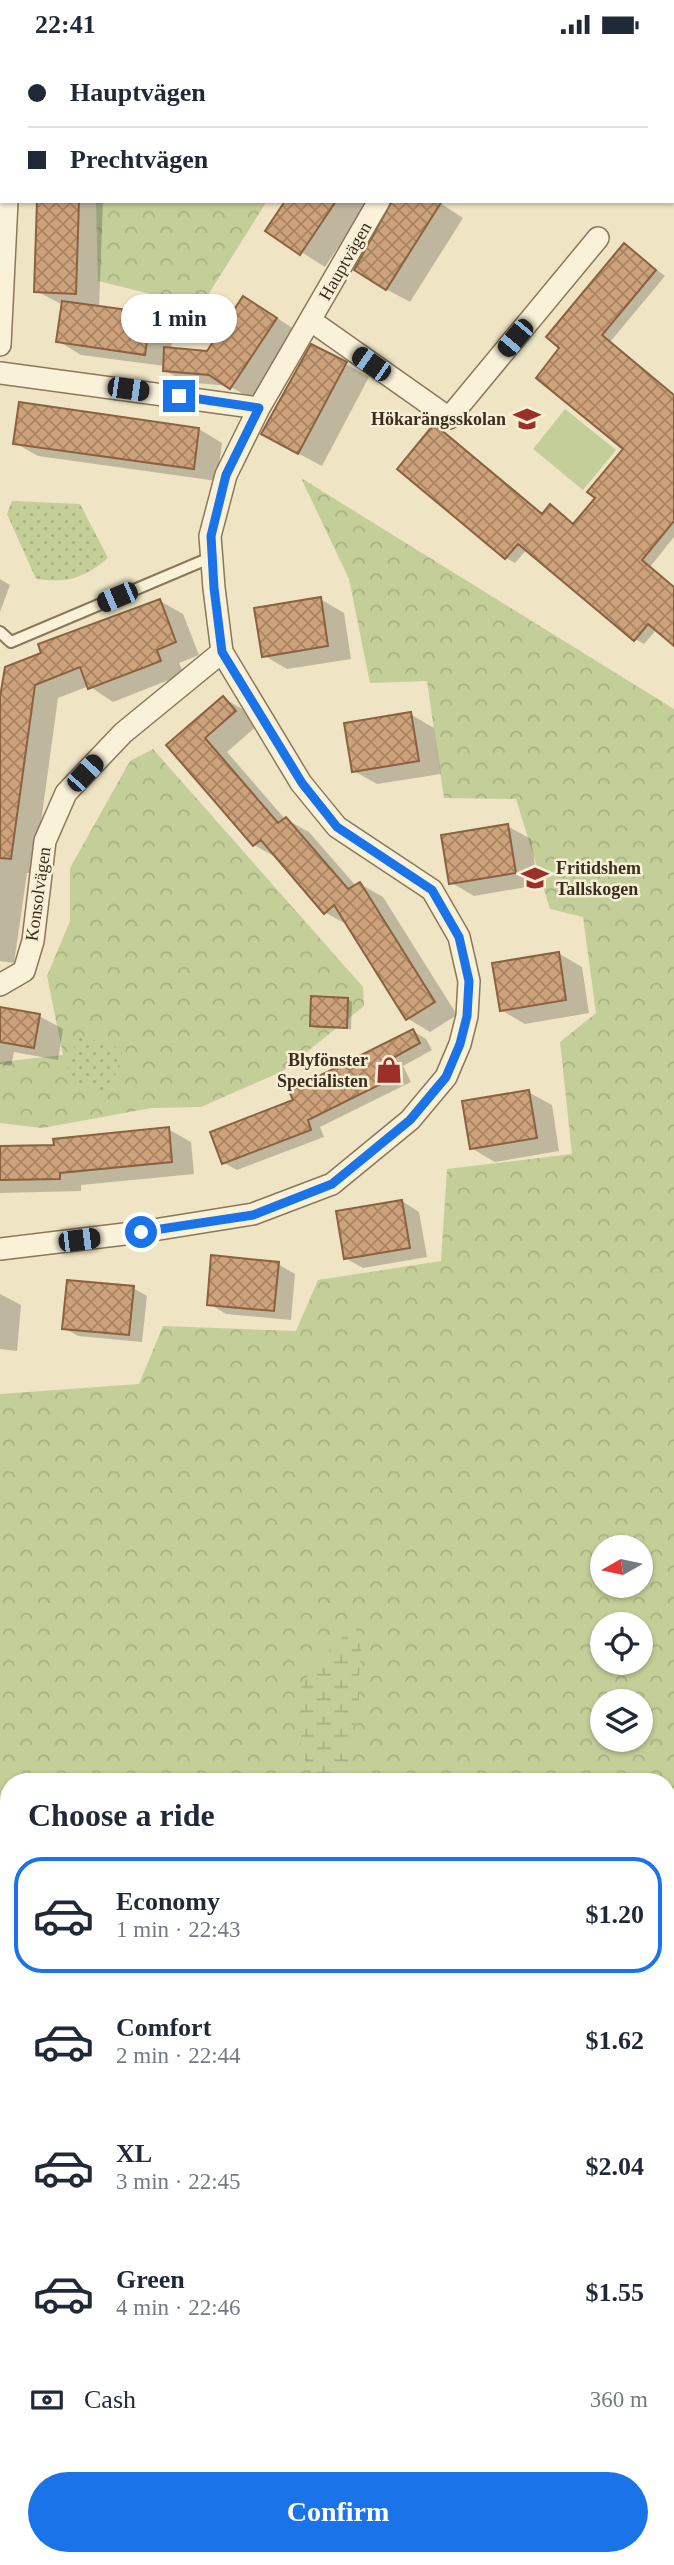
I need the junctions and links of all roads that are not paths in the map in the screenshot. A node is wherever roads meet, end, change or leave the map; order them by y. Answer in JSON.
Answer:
{"nodes":[{"id":1,"x":7,"y":203,"type":"edge"},
{"id":2,"x":378,"y":203,"type":"edge"},
{"id":3,"x":598,"y":238,"type":"dead end"},
{"id":4,"x":310,"y":320,"type":"junction"},
{"id":5,"x":0,"y":345,"type":"edge"},
{"id":6,"x":0,"y":373,"type":"edge"},
{"id":7,"x":259,"y":408,"type":"junction"},
{"id":8,"x":212,"y":557,"type":"junction"},
{"id":9,"x":0,"y":632,"type":"edge"},
{"id":10,"x":222,"y":652,"type":"junction"},
{"id":11,"x":0,"y":985,"type":"edge"},
{"id":12,"x":0,"y":1249,"type":"edge"}],
"edges":[{"from":1,"to":5,"type":"street"},
{"from":2,"to":4,"type":"street","name":"Hauptvägen"},
{"from":3,"to":4,"type":"street","name":"Hauptvägen"},
{"from":4,"to":7,"type":"street","name":"Hauptvägen"},
{"from":6,"to":7,"type":"street"},
{"from":7,"to":8,"type":"street","name":"Hauptvägen"},
{"from":8,"to":9,"type":"lane"},
{"from":8,"to":10,"type":"street","name":"Hauptvägen"},
{"from":10,"to":11,"type":"street","name":"Konsolvägen"},
{"from":10,"to":12,"type":"street","name":"Hauptvägen"}]}
